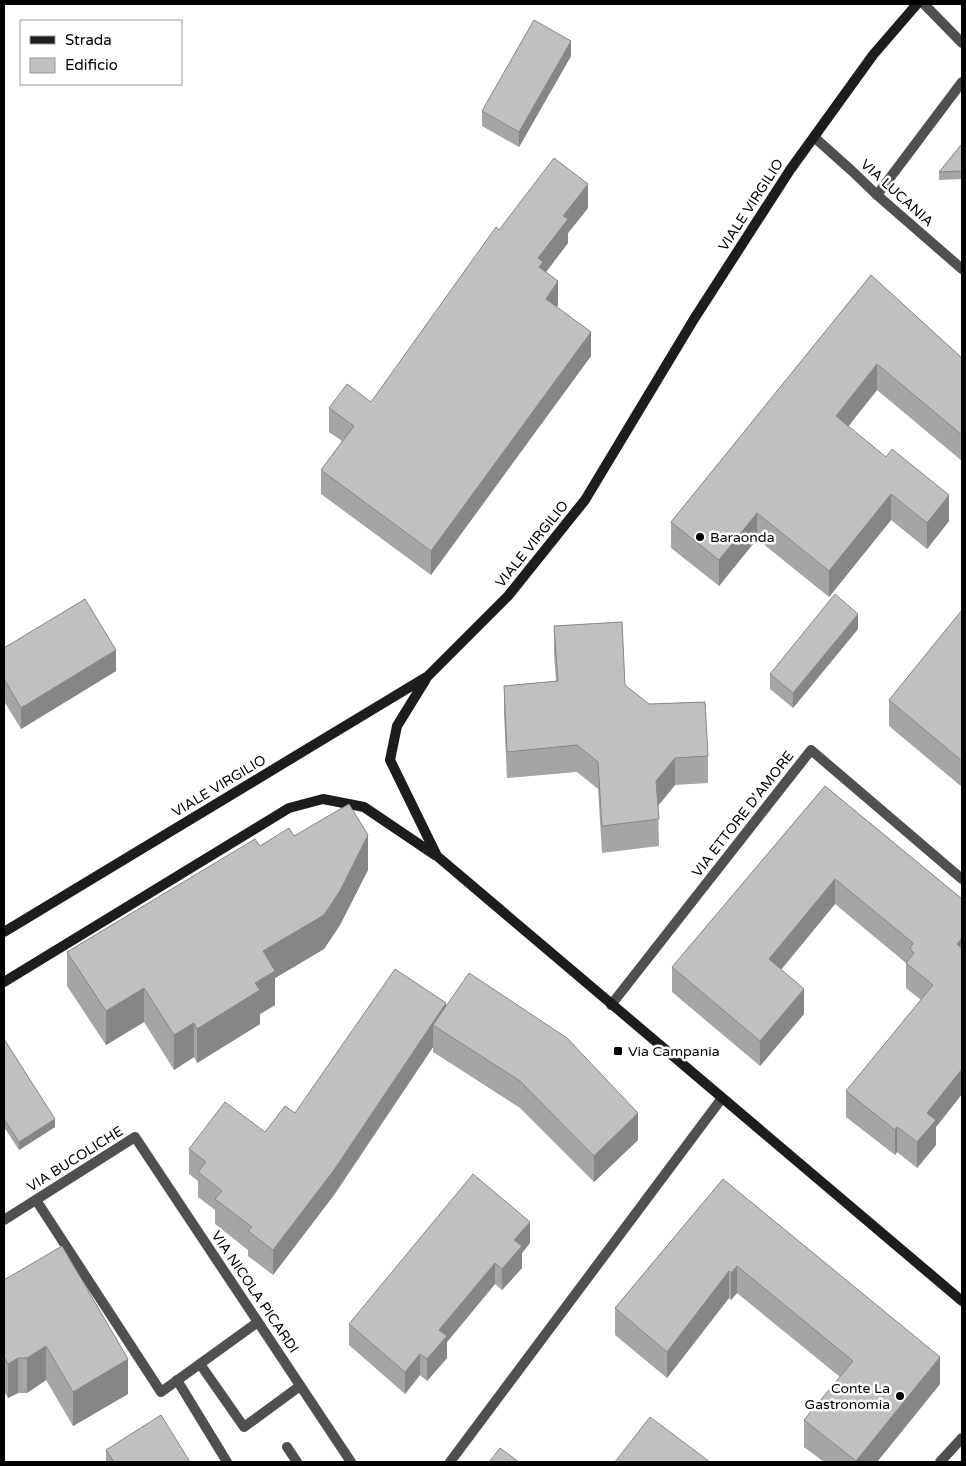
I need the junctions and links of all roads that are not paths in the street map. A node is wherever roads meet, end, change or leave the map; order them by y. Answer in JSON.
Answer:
{"nodes":[{"id":1,"x":917,"y":4,"type":"edge"},
{"id":2,"x":924,"y":4,"type":"edge"},
{"id":3,"x":962,"y":43,"type":"edge"},
{"id":4,"x":962,"y":82,"type":"edge"},
{"id":5,"x":814,"y":137,"type":"junction"},
{"id":6,"x":877,"y":195,"type":"junction"},
{"id":7,"x":962,"y":269,"type":"edge"},
{"id":8,"x":428,"y":676,"type":"junction"},
{"id":9,"x":437,"y":856,"type":"junction"},
{"id":10,"x":962,"y":879,"type":"edge"},
{"id":11,"x":4,"y":932,"type":"edge"},
{"id":12,"x":4,"y":982,"type":"edge"},
{"id":13,"x":611,"y":1005,"type":"junction"},
{"id":14,"x":722,"y":1098,"type":"junction"},
{"id":15,"x":135,"y":1137,"type":"joint"},
{"id":16,"x":36,"y":1200,"type":"junction"},
{"id":17,"x":4,"y":1220,"type":"edge"},
{"id":18,"x":962,"y":1301,"type":"edge"},
{"id":19,"x":258,"y":1322,"type":"junction"},
{"id":20,"x":200,"y":1364,"type":"junction"},
{"id":21,"x":177,"y":1380,"type":"junction"},
{"id":22,"x":300,"y":1386,"type":"junction"},
{"id":23,"x":962,"y":1438,"type":"edge"},
{"id":24,"x":287,"y":1447,"type":"dead end"},
{"id":25,"x":227,"y":1462,"type":"edge"},
{"id":26,"x":297,"y":1462,"type":"edge"},
{"id":27,"x":351,"y":1462,"type":"edge"},
{"id":28,"x":450,"y":1462,"type":"edge"},
{"id":29,"x":940,"y":1462,"type":"edge"}],
"edges":[{"from":1,"to":5,"type":"main road","name":"VIALE VIRGILIO"},
{"from":2,"to":3,"type":"street"},
{"from":4,"to":6,"type":"street"},
{"from":5,"to":6,"type":"street","name":"VIA LUCANIA"},
{"from":5,"to":8,"type":"main road","name":"VIALE VIRGILIO"},
{"from":6,"to":7,"type":"street","name":"VIA LUCANIA"},
{"from":8,"to":9,"type":"main road"},
{"from":8,"to":11,"type":"main road","name":"VIALE VIRGILIO"},
{"from":9,"to":12,"type":"main road"},
{"from":9,"to":13,"type":"main road"},
{"from":10,"to":13,"type":"street","name":"VIA ETTORE D'AMORE"},
{"from":13,"to":14,"type":"main road"},
{"from":14,"to":18,"type":"main road"},
{"from":14,"to":28,"type":"street"},
{"from":15,"to":16,"type":"street","name":"VIA BUCOLICHE"},
{"from":15,"to":19,"type":"street","name":"VIA NICOLA PICARDI"},
{"from":16,"to":17,"type":"street","name":"VIA BUCOLICHE"},
{"from":16,"to":21,"type":"street"},
{"from":19,"to":20,"type":"street"},
{"from":19,"to":22,"type":"street","name":"VIA NICOLA PICARDI"},
{"from":20,"to":21,"type":"street"},
{"from":20,"to":22,"type":"street"},
{"from":21,"to":25,"type":"street"},
{"from":22,"to":27,"type":"street","name":"VIA NICOLA PICARDI"},
{"from":23,"to":29,"type":"street"},
{"from":24,"to":26,"type":"street"}]}
